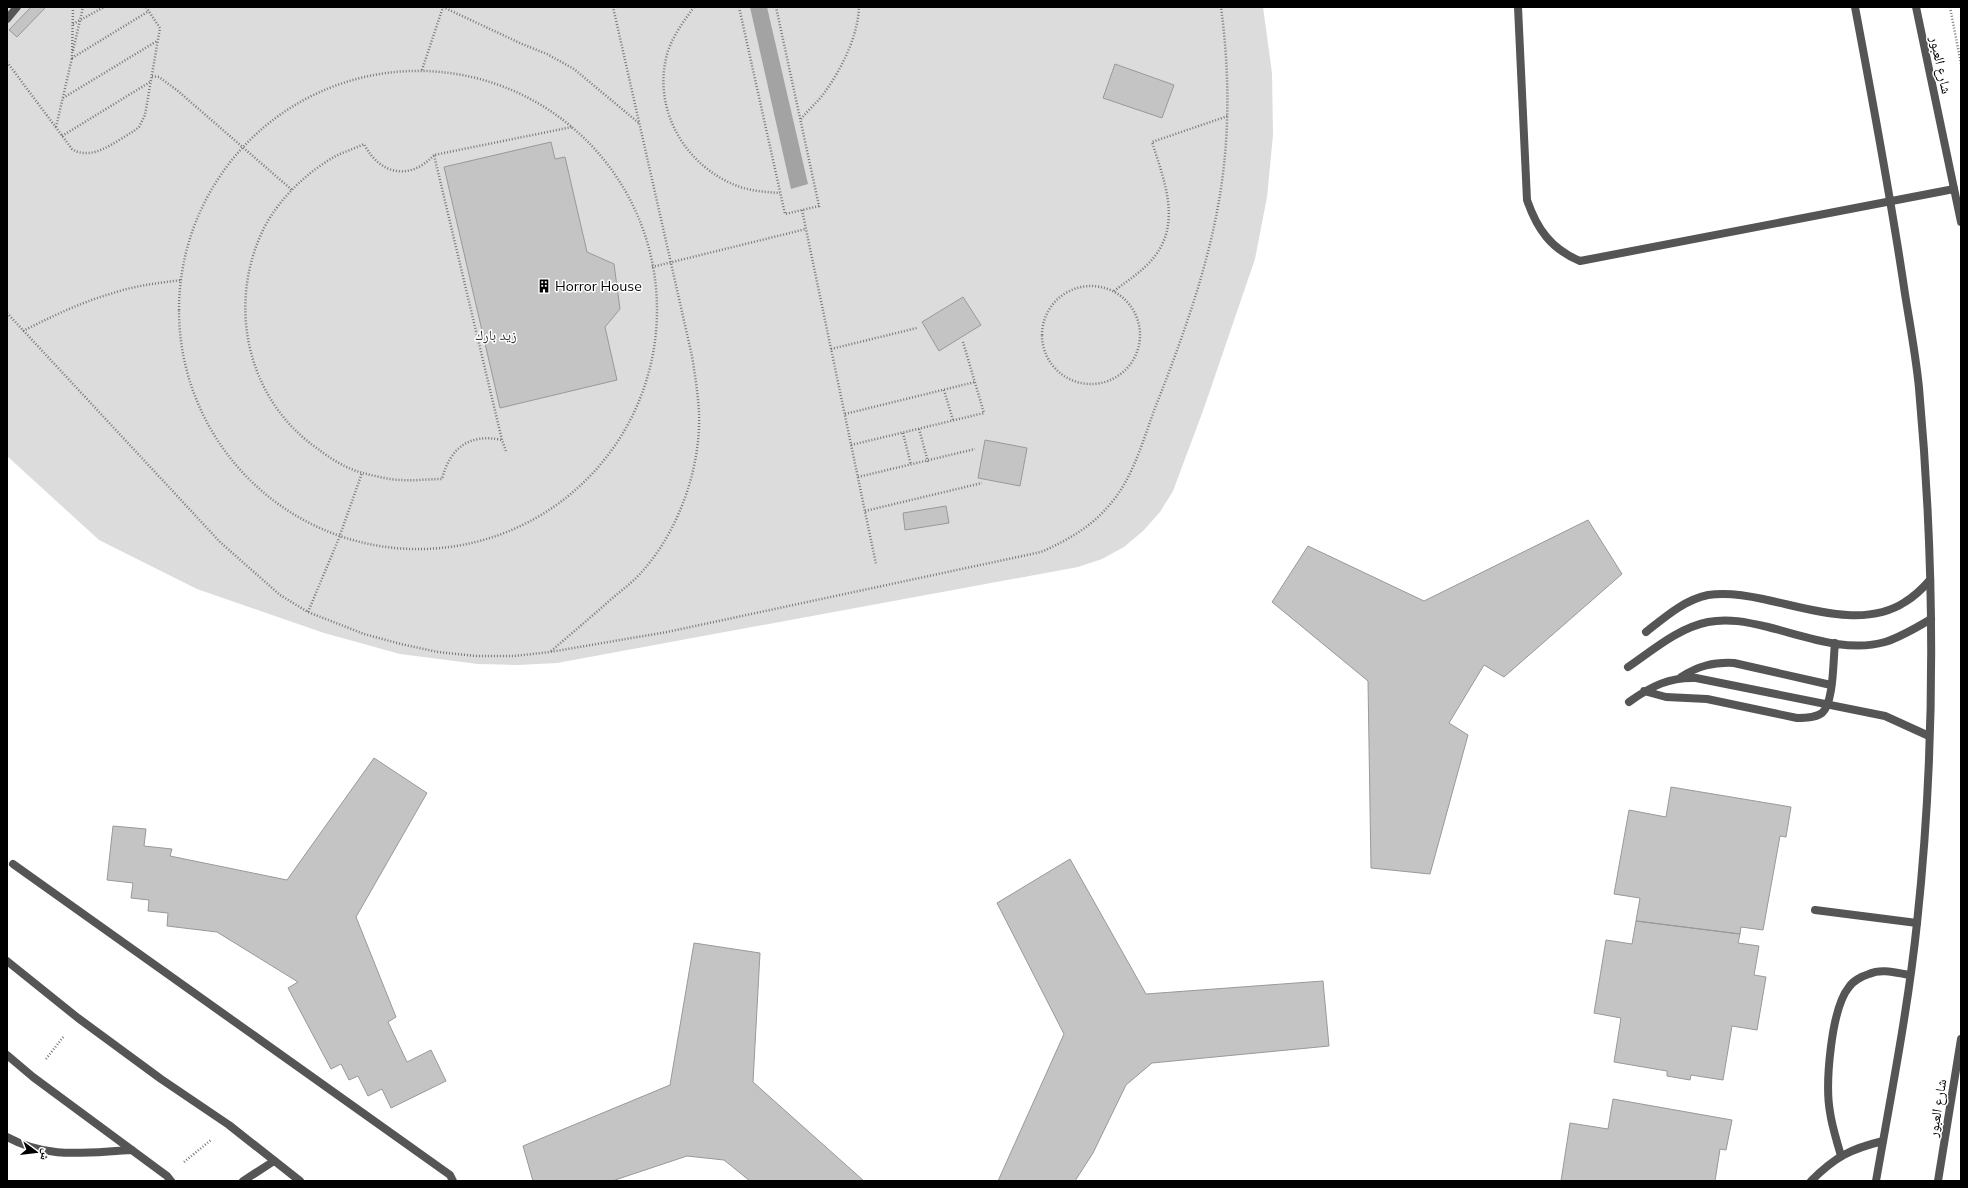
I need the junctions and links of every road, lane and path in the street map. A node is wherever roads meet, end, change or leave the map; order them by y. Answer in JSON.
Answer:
{"nodes":[{"id":1,"x":17,"y":7,"type":"edge"},
{"id":2,"x":73,"y":7,"type":"edge"},
{"id":3,"x":83,"y":7,"type":"edge"},
{"id":4,"x":104,"y":7,"type":"edge"},
{"id":5,"x":146,"y":7,"type":"edge"},
{"id":6,"x":443,"y":7,"type":"edge"},
{"id":7,"x":612,"y":7,"type":"edge"},
{"id":8,"x":694,"y":7,"type":"edge"},
{"id":9,"x":739,"y":7,"type":"edge"},
{"id":10,"x":776,"y":7,"type":"edge"},
{"id":11,"x":859,"y":7,"type":"edge"},
{"id":12,"x":1221,"y":7,"type":"edge"},
{"id":13,"x":1518,"y":7,"type":"edge"},
{"id":14,"x":1855,"y":7,"type":"edge"},
{"id":15,"x":1916,"y":7,"type":"edge"},
{"id":16,"x":1950,"y":7,"type":"edge"},
{"id":17,"x":149,"y":11,"type":"junction"},
{"id":18,"x":7,"y":19,"type":"edge"},
{"id":19,"x":80,"y":20,"type":"junction"},
{"id":20,"x":73,"y":24,"type":"junction"},
{"id":21,"x":158,"y":41,"type":"junction"},
{"id":22,"x":72,"y":58,"type":"junction"},
{"id":23,"x":7,"y":62,"type":"edge"},
{"id":24,"x":1961,"y":64,"type":"edge"},
{"id":25,"x":422,"y":70,"type":"junction"},
{"id":26,"x":152,"y":76,"type":"junction"},
{"id":27,"x":150,"y":82,"type":"junction"},
{"id":28,"x":63,"y":98,"type":"junction"},
{"id":29,"x":1228,"y":116,"type":"junction"},
{"id":30,"x":800,"y":119,"type":"junction"},
{"id":31,"x":640,"y":124,"type":"junction"},
{"id":32,"x":572,"y":127,"type":"junction"},
{"id":33,"x":56,"y":128,"type":"junction"},
{"id":34,"x":62,"y":136,"type":"junction"},
{"id":35,"x":244,"y":146,"type":"junction"},
{"id":36,"x":434,"y":155,"type":"junction"},
{"id":37,"x":1954,"y":189,"type":"junction"},
{"id":38,"x":292,"y":190,"type":"junction"},
{"id":39,"x":780,"y":193,"type":"junction"},
{"id":40,"x":1892,"y":202,"type":"junction"},
{"id":41,"x":802,"y":210,"type":"junction"},
{"id":42,"x":1961,"y":222,"type":"edge"},
{"id":43,"x":806,"y":229,"type":"junction"},
{"id":44,"x":671,"y":262,"type":"junction"},
{"id":45,"x":652,"y":267,"type":"junction"},
{"id":46,"x":182,"y":280,"type":"junction"},
{"id":47,"x":1114,"y":291,"type":"junction"},
{"id":48,"x":7,"y":313,"type":"edge"},
{"id":49,"x":917,"y":328,"type":"dead end"},
{"id":50,"x":22,"y":331,"type":"junction"},
{"id":51,"x":963,"y":342,"type":"dead end"},
{"id":52,"x":831,"y":349,"type":"junction"},
{"id":53,"x":975,"y":382,"type":"junction"},
{"id":54,"x":944,"y":390,"type":"junction"},
{"id":55,"x":845,"y":414,"type":"junction"},
{"id":56,"x":953,"y":420,"type":"junction"},
{"id":57,"x":918,"y":429,"type":"junction"},
{"id":58,"x":903,"y":433,"type":"junction"},
{"id":59,"x":502,"y":440,"type":"junction"},
{"id":60,"x":851,"y":445,"type":"junction"},
{"id":61,"x":975,"y":449,"type":"dead end"},
{"id":62,"x":506,"y":450,"type":"dead end"},
{"id":63,"x":928,"y":462,"type":"junction"},
{"id":64,"x":911,"y":465,"type":"junction"},
{"id":65,"x":362,"y":472,"type":"junction"},
{"id":66,"x":858,"y":477,"type":"junction"},
{"id":67,"x":982,"y":483,"type":"dead end"},
{"id":68,"x":865,"y":511,"type":"junction"},
{"id":69,"x":339,"y":538,"type":"junction"},
{"id":70,"x":876,"y":564,"type":"dead end"},
{"id":71,"x":1930,"y":580,"type":"junction"},
{"id":72,"x":308,"y":612,"type":"junction"},
{"id":73,"x":1931,"y":619,"type":"junction"},
{"id":74,"x":1646,"y":632,"type":"dead end"},
{"id":75,"x":1835,"y":643,"type":"junction"},
{"id":76,"x":550,"y":652,"type":"junction"},
{"id":77,"x":1628,"y":667,"type":"dead end"},
{"id":78,"x":1681,"y":678,"type":"junction"},
{"id":79,"x":1831,"y":684,"type":"junction"},
{"id":80,"x":1644,"y":691,"type":"junction"},
{"id":81,"x":1629,"y":702,"type":"dead end"},
{"id":82,"x":1829,"y":703,"type":"junction"},
{"id":83,"x":1929,"y":736,"type":"junction"},
{"id":84,"x":13,"y":864,"type":"dead end"},
{"id":85,"x":1815,"y":910,"type":"dead end"},
{"id":86,"x":1917,"y":923,"type":"junction"},
{"id":87,"x":7,"y":961,"type":"edge"},
{"id":88,"x":1910,"y":975,"type":"junction"},
{"id":89,"x":78,"y":1018,"type":"junction"},
{"id":90,"x":1961,"y":1039,"type":"edge"},
{"id":91,"x":7,"y":1055,"type":"edge"},
{"id":92,"x":32,"y":1077,"type":"junction"},
{"id":93,"x":230,"y":1125,"type":"junction"},
{"id":94,"x":7,"y":1137,"type":"edge"},
{"id":95,"x":1883,"y":1141,"type":"junction"},
{"id":96,"x":132,"y":1150,"type":"junction"},
{"id":97,"x":1841,"y":1156,"type":"junction"},
{"id":98,"x":274,"y":1161,"type":"junction"},
{"id":99,"x":169,"y":1178,"type":"edge"},
{"id":100,"x":243,"y":1181,"type":"edge"},
{"id":101,"x":300,"y":1181,"type":"edge"},
{"id":102,"x":453,"y":1181,"type":"edge"},
{"id":103,"x":1811,"y":1181,"type":"edge"},
{"id":104,"x":1876,"y":1181,"type":"edge"},
{"id":105,"x":1938,"y":1181,"type":"edge"}],
"edges":[{"from":1,"to":18,"type":"street"},
{"from":2,"to":20,"type":"path"},
{"from":3,"to":19,"type":"path"},
{"from":4,"to":19,"type":"path"},
{"from":5,"to":17,"type":"path"},
{"from":6,"to":25,"type":"path"},
{"from":6,"to":31,"type":"path"},
{"from":7,"to":31,"type":"path"},
{"from":8,"to":39,"type":"path"},
{"from":9,"to":39,"type":"path"},
{"from":10,"to":30,"type":"path"},
{"from":11,"to":30,"type":"path"},
{"from":12,"to":29,"type":"path"},
{"from":13,"to":40,"type":"street"},
{"from":14,"to":40,"type":"street"},
{"from":15,"to":37,"type":"street","name":"شارع العبور"},
{"from":16,"to":24,"type":"path"},
{"from":17,"to":21,"type":"path"},
{"from":17,"to":22,"type":"path"},
{"from":19,"to":20,"type":"path"},
{"from":19,"to":22,"type":"path"},
{"from":20,"to":22,"type":"path"},
{"from":21,"to":26,"type":"path"},
{"from":21,"to":28,"type":"path"},
{"from":22,"to":28,"type":"path"},
{"from":23,"to":33,"type":"path"},
{"from":25,"to":32,"type":"path"},
{"from":25,"to":35,"type":"path"},
{"from":26,"to":27,"type":"path"},
{"from":26,"to":35,"type":"path"},
{"from":27,"to":34,"type":"path"},
{"from":27,"to":34,"type":"path"},
{"from":28,"to":33,"type":"path"},
{"from":29,"to":47,"type":"path"},
{"from":29,"to":76,"type":"path"},
{"from":30,"to":41,"type":"path"},
{"from":31,"to":44,"type":"path"},
{"from":32,"to":36,"type":"path"},
{"from":32,"to":45,"type":"path"},
{"from":33,"to":34,"type":"path"},
{"from":35,"to":38,"type":"path"},
{"from":35,"to":46,"type":"path"},
{"from":36,"to":38,"type":"path"},
{"from":36,"to":59,"type":"path"},
{"from":37,"to":40,"type":"street"},
{"from":37,"to":42,"type":"street","name":"شارع العبور"},
{"from":38,"to":65,"type":"path"},
{"from":39,"to":41,"type":"path"},
{"from":40,"to":71,"type":"street"},
{"from":41,"to":43,"type":"path"},
{"from":43,"to":44,"type":"path"},
{"from":43,"to":52,"type":"path"},
{"from":44,"to":45,"type":"path"},
{"from":44,"to":76,"type":"path"},
{"from":45,"to":69,"type":"path"},
{"from":46,"to":50,"type":"path"},
{"from":46,"to":69,"type":"path"},
{"from":47,"to":47,"type":"path"},
{"from":48,"to":50,"type":"path"},
{"from":49,"to":52,"type":"path"},
{"from":50,"to":72,"type":"path"},
{"from":51,"to":53,"type":"path"},
{"from":52,"to":55,"type":"path"},
{"from":53,"to":54,"type":"path"},
{"from":53,"to":56,"type":"path"},
{"from":54,"to":55,"type":"path"},
{"from":54,"to":56,"type":"path"},
{"from":55,"to":60,"type":"path"},
{"from":56,"to":57,"type":"path"},
{"from":57,"to":58,"type":"path"},
{"from":57,"to":63,"type":"path"},
{"from":58,"to":60,"type":"path"},
{"from":58,"to":64,"type":"path"},
{"from":59,"to":62,"type":"path"},
{"from":59,"to":65,"type":"path"},
{"from":60,"to":66,"type":"path"},
{"from":61,"to":63,"type":"path"},
{"from":63,"to":64,"type":"path"},
{"from":64,"to":66,"type":"path"},
{"from":65,"to":69,"type":"path"},
{"from":66,"to":68,"type":"path"},
{"from":67,"to":68,"type":"path"},
{"from":68,"to":70,"type":"path"},
{"from":69,"to":72,"type":"path"},
{"from":71,"to":73,"type":"street"},
{"from":71,"to":74,"type":"street"},
{"from":72,"to":76,"type":"path"},
{"from":73,"to":75,"type":"street"},
{"from":73,"to":83,"type":"street"},
{"from":75,"to":77,"type":"street"},
{"from":75,"to":79,"type":"street"},
{"from":78,"to":79,"type":"street"},
{"from":78,"to":80,"type":"street"},
{"from":78,"to":82,"type":"street"},
{"from":79,"to":82,"type":"street"},
{"from":80,"to":81,"type":"street"},
{"from":80,"to":82,"type":"street"},
{"from":82,"to":83,"type":"street"},
{"from":83,"to":86,"type":"street"},
{"from":84,"to":102,"type":"street"},
{"from":85,"to":86,"type":"street"},
{"from":86,"to":88,"type":"street"},
{"from":87,"to":89,"type":"street"},
{"from":88,"to":95,"type":"street"},
{"from":88,"to":97,"type":"street"},
{"from":89,"to":92,"type":"path"},
{"from":89,"to":93,"type":"street"},
{"from":90,"to":105,"type":"street","name":"شارع العبور"},
{"from":91,"to":92,"type":"street"},
{"from":92,"to":96,"type":"street"},
{"from":93,"to":98,"type":"street"},
{"from":93,"to":99,"type":"path"},
{"from":94,"to":96,"type":"street"},
{"from":95,"to":97,"type":"street"},
{"from":95,"to":104,"type":"street"},
{"from":96,"to":99,"type":"street"},
{"from":97,"to":103,"type":"street"},
{"from":98,"to":100,"type":"street"},
{"from":98,"to":101,"type":"street"}]}
